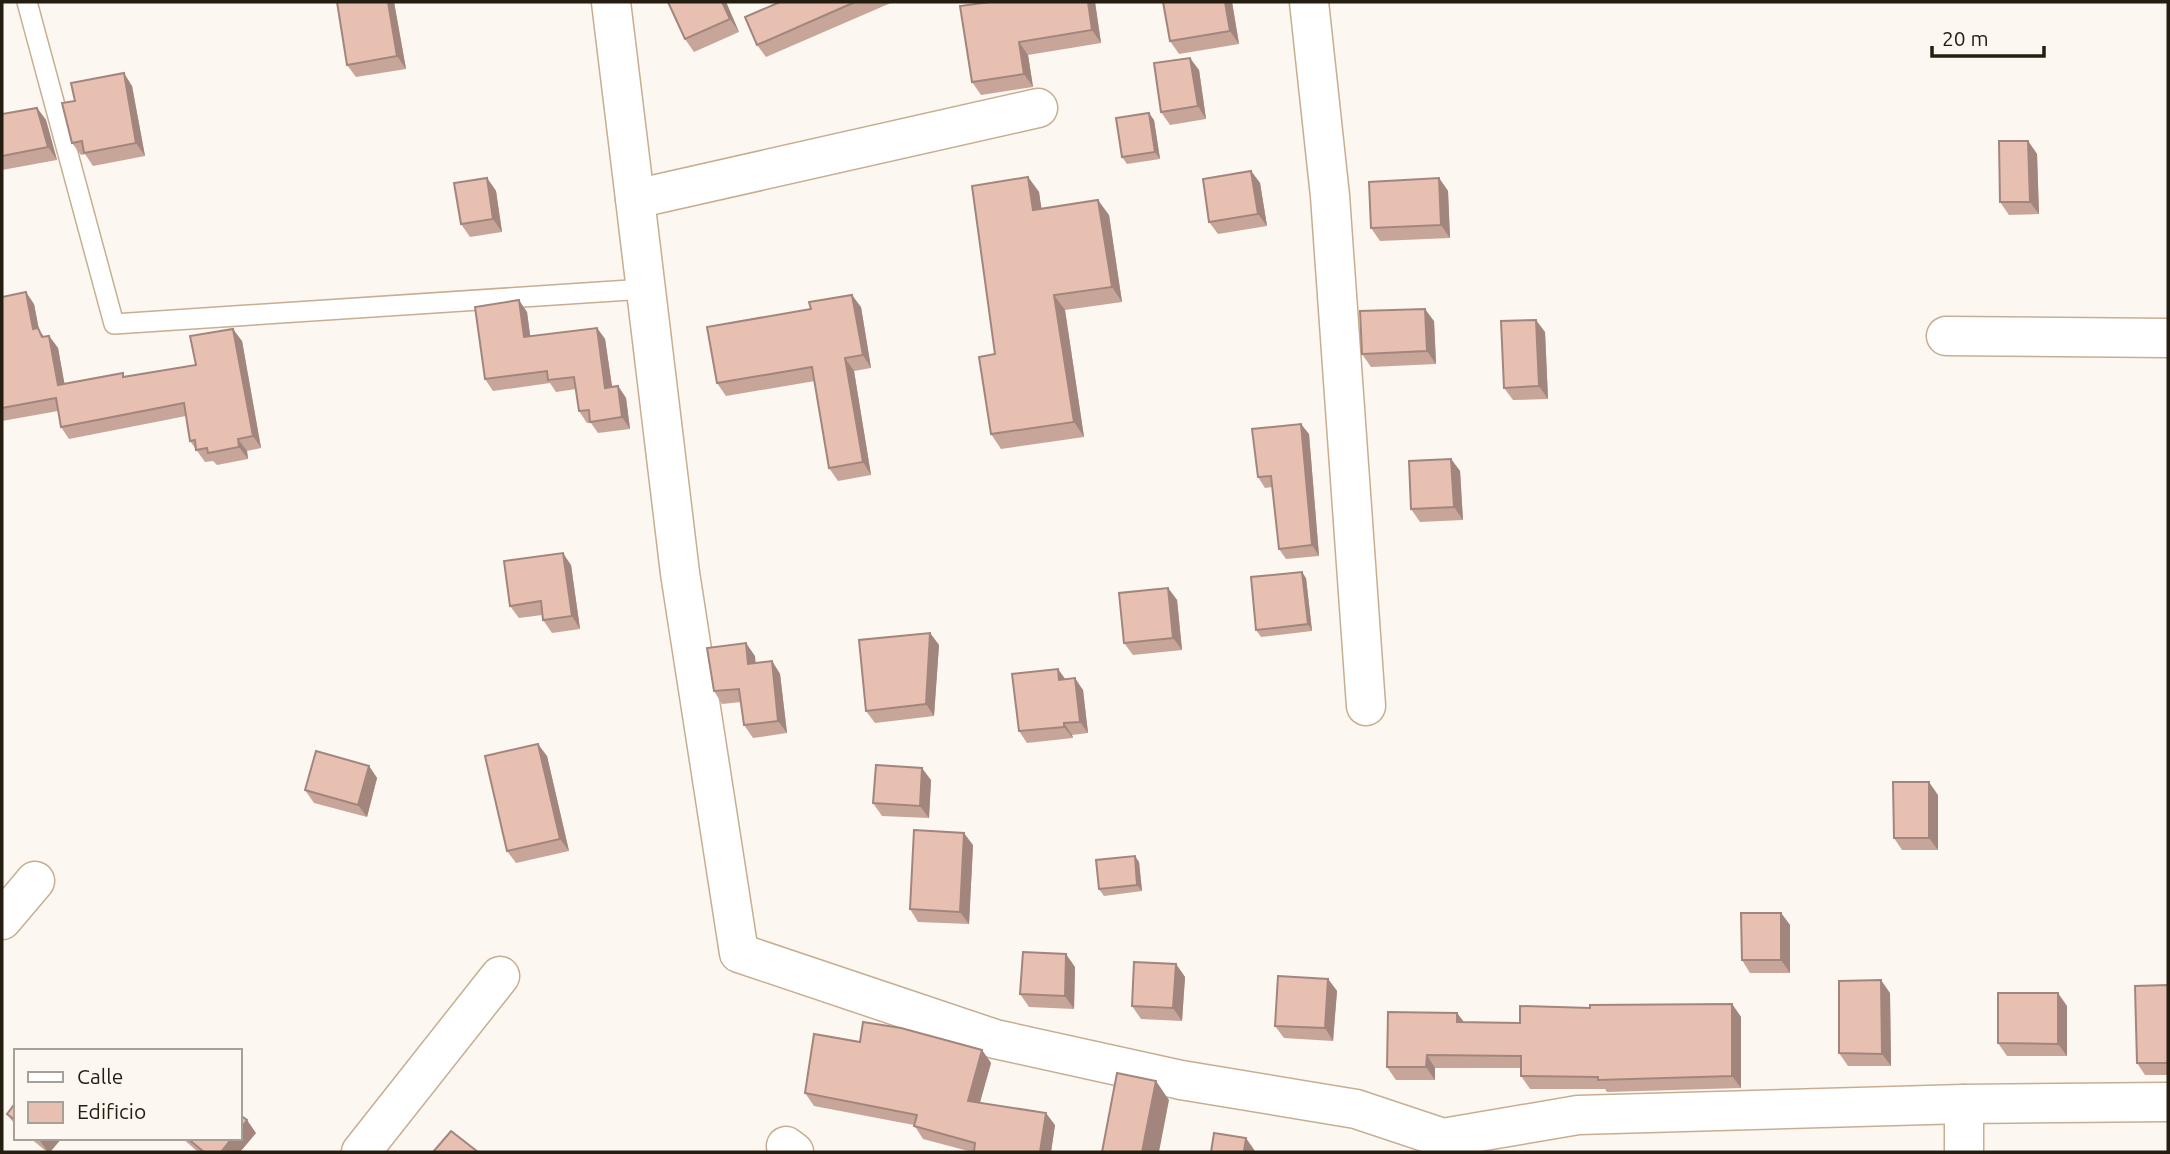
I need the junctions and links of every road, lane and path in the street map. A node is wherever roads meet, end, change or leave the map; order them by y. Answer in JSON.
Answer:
{"nodes":[{"id":1,"x":27,"y":2,"type":"edge"},
{"id":2,"x":611,"y":2,"type":"edge"},
{"id":3,"x":1309,"y":2,"type":"edge"},
{"id":4,"x":1038,"y":108,"type":"dead end"},
{"id":5,"x":635,"y":199,"type":"junction"},
{"id":6,"x":645,"y":289,"type":"junction"},
{"id":7,"x":1947,"y":336,"type":"dead end"},
{"id":8,"x":2168,"y":338,"type":"edge"},
{"id":9,"x":1366,"y":706,"type":"dead end"},
{"id":10,"x":35,"y":881,"type":"dead end"},
{"id":11,"x":2,"y":920,"type":"edge"},
{"id":12,"x":500,"y":976,"type":"dead end"},
{"id":13,"x":2168,"y":1102,"type":"edge"},
{"id":14,"x":1964,"y":1104,"type":"junction"},
{"id":15,"x":1578,"y":1115,"type":"junction"},
{"id":16,"x":361,"y":1152,"type":"edge"},
{"id":17,"x":1519,"y":1152,"type":"edge"},
{"id":18,"x":1964,"y":1152,"type":"edge"}],
"edges":[{"from":1,"to":6,"type":"lane"},
{"from":2,"to":5,"type":"street"},
{"from":3,"to":9,"type":"street"},
{"from":4,"to":5,"type":"street"},
{"from":5,"to":6,"type":"street"},
{"from":6,"to":15,"type":"street"},
{"from":7,"to":8,"type":"street"},
{"from":10,"to":11,"type":"street"},
{"from":12,"to":16,"type":"street"},
{"from":13,"to":14,"type":"street"},
{"from":14,"to":15,"type":"street"},
{"from":14,"to":18,"type":"street"},
{"from":15,"to":17,"type":"street"}]}
